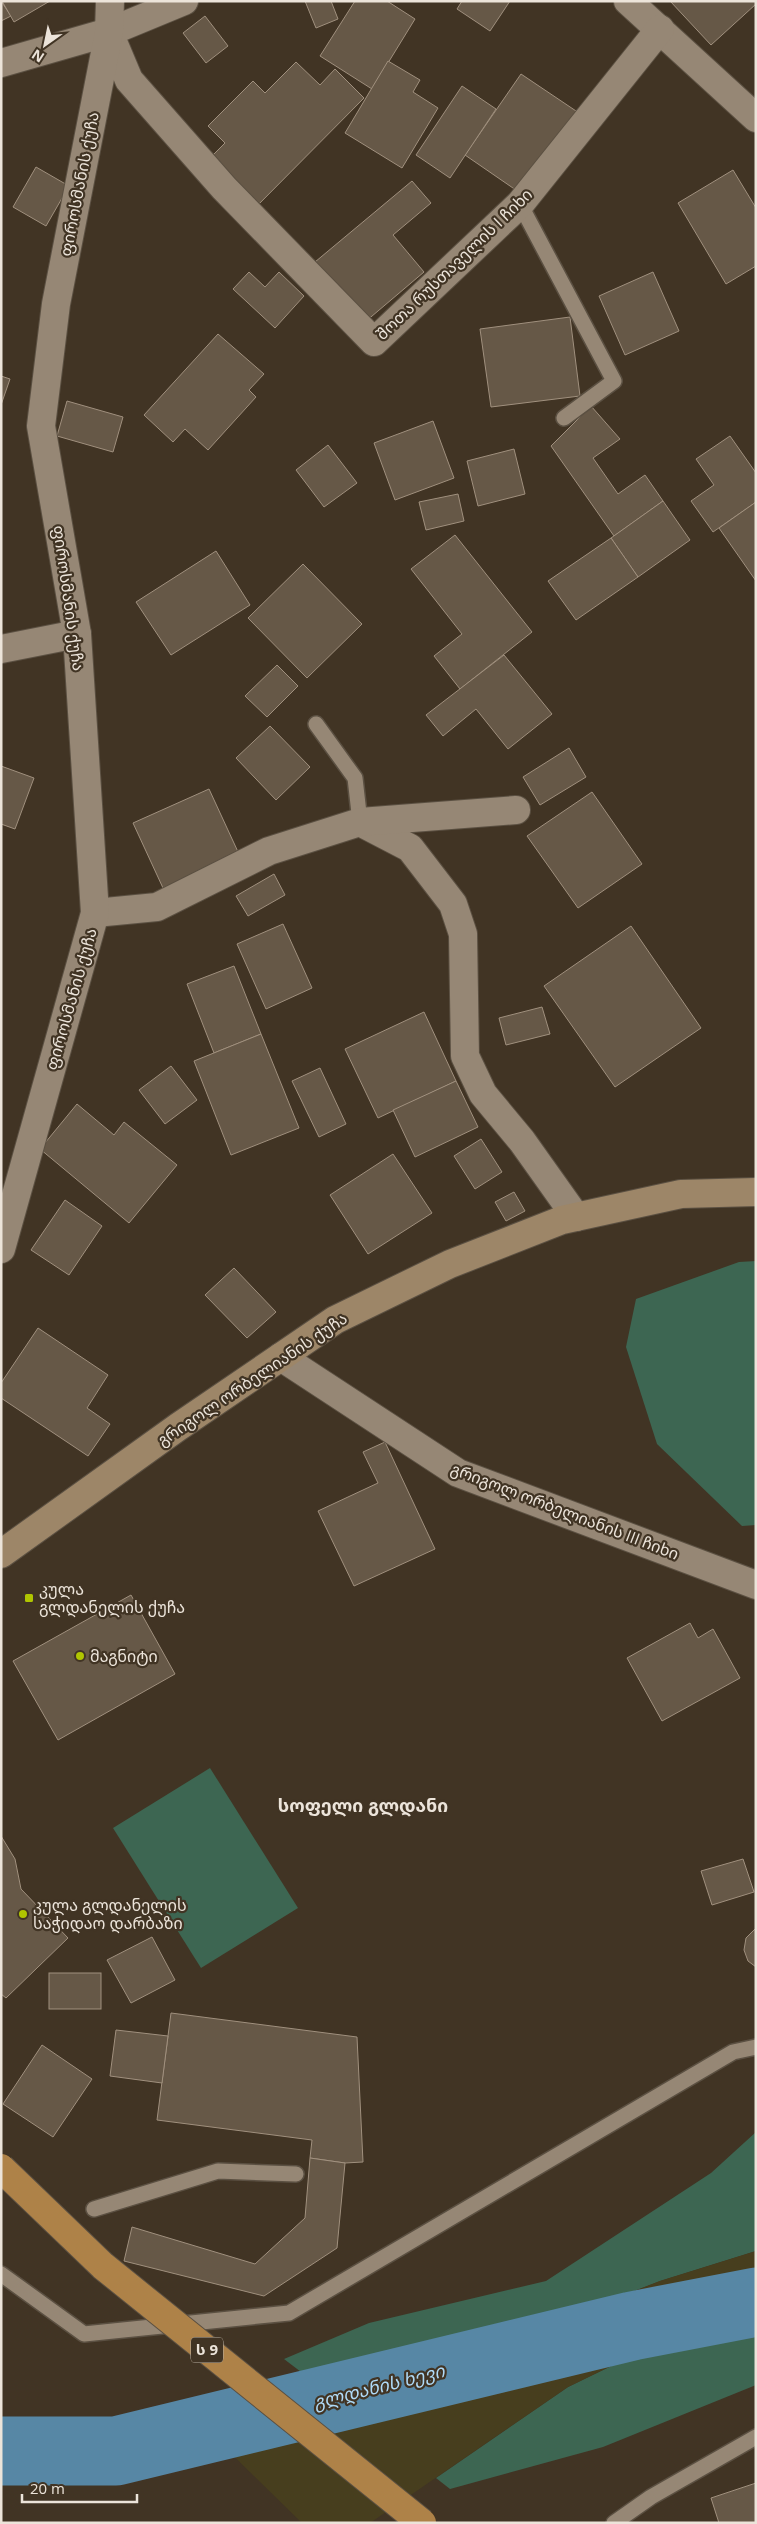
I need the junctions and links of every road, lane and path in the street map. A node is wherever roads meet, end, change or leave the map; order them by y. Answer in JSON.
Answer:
{"nodes":[{"id":1,"x":96,"y":1,"type":"edge"},
{"id":2,"x":110,"y":1,"type":"edge"},
{"id":3,"x":184,"y":1,"type":"edge"},
{"id":4,"x":628,"y":1,"type":"edge"},
{"id":5,"x":660,"y":29,"type":"junction"},
{"id":6,"x":109,"y":32,"type":"junction"},
{"id":7,"x":1,"y":63,"type":"edge"},
{"id":8,"x":756,"y":118,"type":"edge"},
{"id":9,"x":520,"y":204,"type":"junction"},
{"id":10,"x":564,"y":418,"type":"dead end"},
{"id":11,"x":77,"y":634,"type":"junction"},
{"id":12,"x":1,"y":649,"type":"edge"},
{"id":13,"x":316,"y":724,"type":"dead end"},
{"id":14,"x":516,"y":810,"type":"dead end"},
{"id":15,"x":360,"y":822,"type":"junction"},
{"id":16,"x":95,"y":912,"type":"junction"},
{"id":17,"x":756,"y":1192,"type":"edge"},
{"id":18,"x":576,"y":1217,"type":"junction"},
{"id":19,"x":1,"y":1249,"type":"edge"},
{"id":20,"x":281,"y":1357,"type":"junction"},
{"id":21,"x":1,"y":1554,"type":"edge"},
{"id":22,"x":756,"y":1585,"type":"edge"},
{"id":23,"x":756,"y":2047,"type":"edge"},
{"id":24,"x":1,"y":2168,"type":"edge"},
{"id":25,"x":296,"y":2174,"type":"dead end"},
{"id":26,"x":94,"y":2209,"type":"dead end"},
{"id":27,"x":1,"y":2274,"type":"edge"},
{"id":28,"x":756,"y":2438,"type":"edge"},
{"id":29,"x":422,"y":2523,"type":"edge"},
{"id":30,"x":614,"y":2523,"type":"edge"}],
"edges":[{"from":1,"to":6,"type":"street"},
{"from":2,"to":6,"type":"street","name":"ფიროსმანის ქუჩა"},
{"from":3,"to":6,"type":"street"},
{"from":4,"to":5,"type":"street"},
{"from":5,"to":8,"type":"street"},
{"from":5,"to":9,"type":"street","name":"შოთა რუსთაველის I ჩიხი"},
{"from":6,"to":7,"type":"street"},
{"from":6,"to":9,"type":"street","name":"შოთა რუსთაველის I ჩიხი"},
{"from":6,"to":11,"type":"street","name":"ფიროსმანის ქუჩა"},
{"from":9,"to":10,"type":"lane"},
{"from":11,"to":12,"type":"street"},
{"from":11,"to":16,"type":"street","name":"ფიროსმანის ქუჩა"},
{"from":13,"to":15,"type":"lane"},
{"from":14,"to":15,"type":"street"},
{"from":15,"to":16,"type":"street"},
{"from":15,"to":18,"type":"street"},
{"from":16,"to":19,"type":"street","name":"ფიროსმანის ქუჩა"},
{"from":17,"to":18,"type":"main road","name":"გრიგოლ ორბელიანის ქუჩა"},
{"from":18,"to":20,"type":"main road","name":"გრიგოლ ორბელიანის ქუჩა"},
{"from":20,"to":21,"type":"main road","name":"გრიგოლ ორბელიანის ქუჩა"},
{"from":20,"to":22,"type":"street","name":"გრიგოლ ორბელიანის III ჩიხი"},
{"from":23,"to":27,"type":"lane"},
{"from":24,"to":29,"type":"highway","number":"ს 9","bridge":true},
{"from":25,"to":26,"type":"lane"},
{"from":28,"to":30,"type":"lane"}]}
